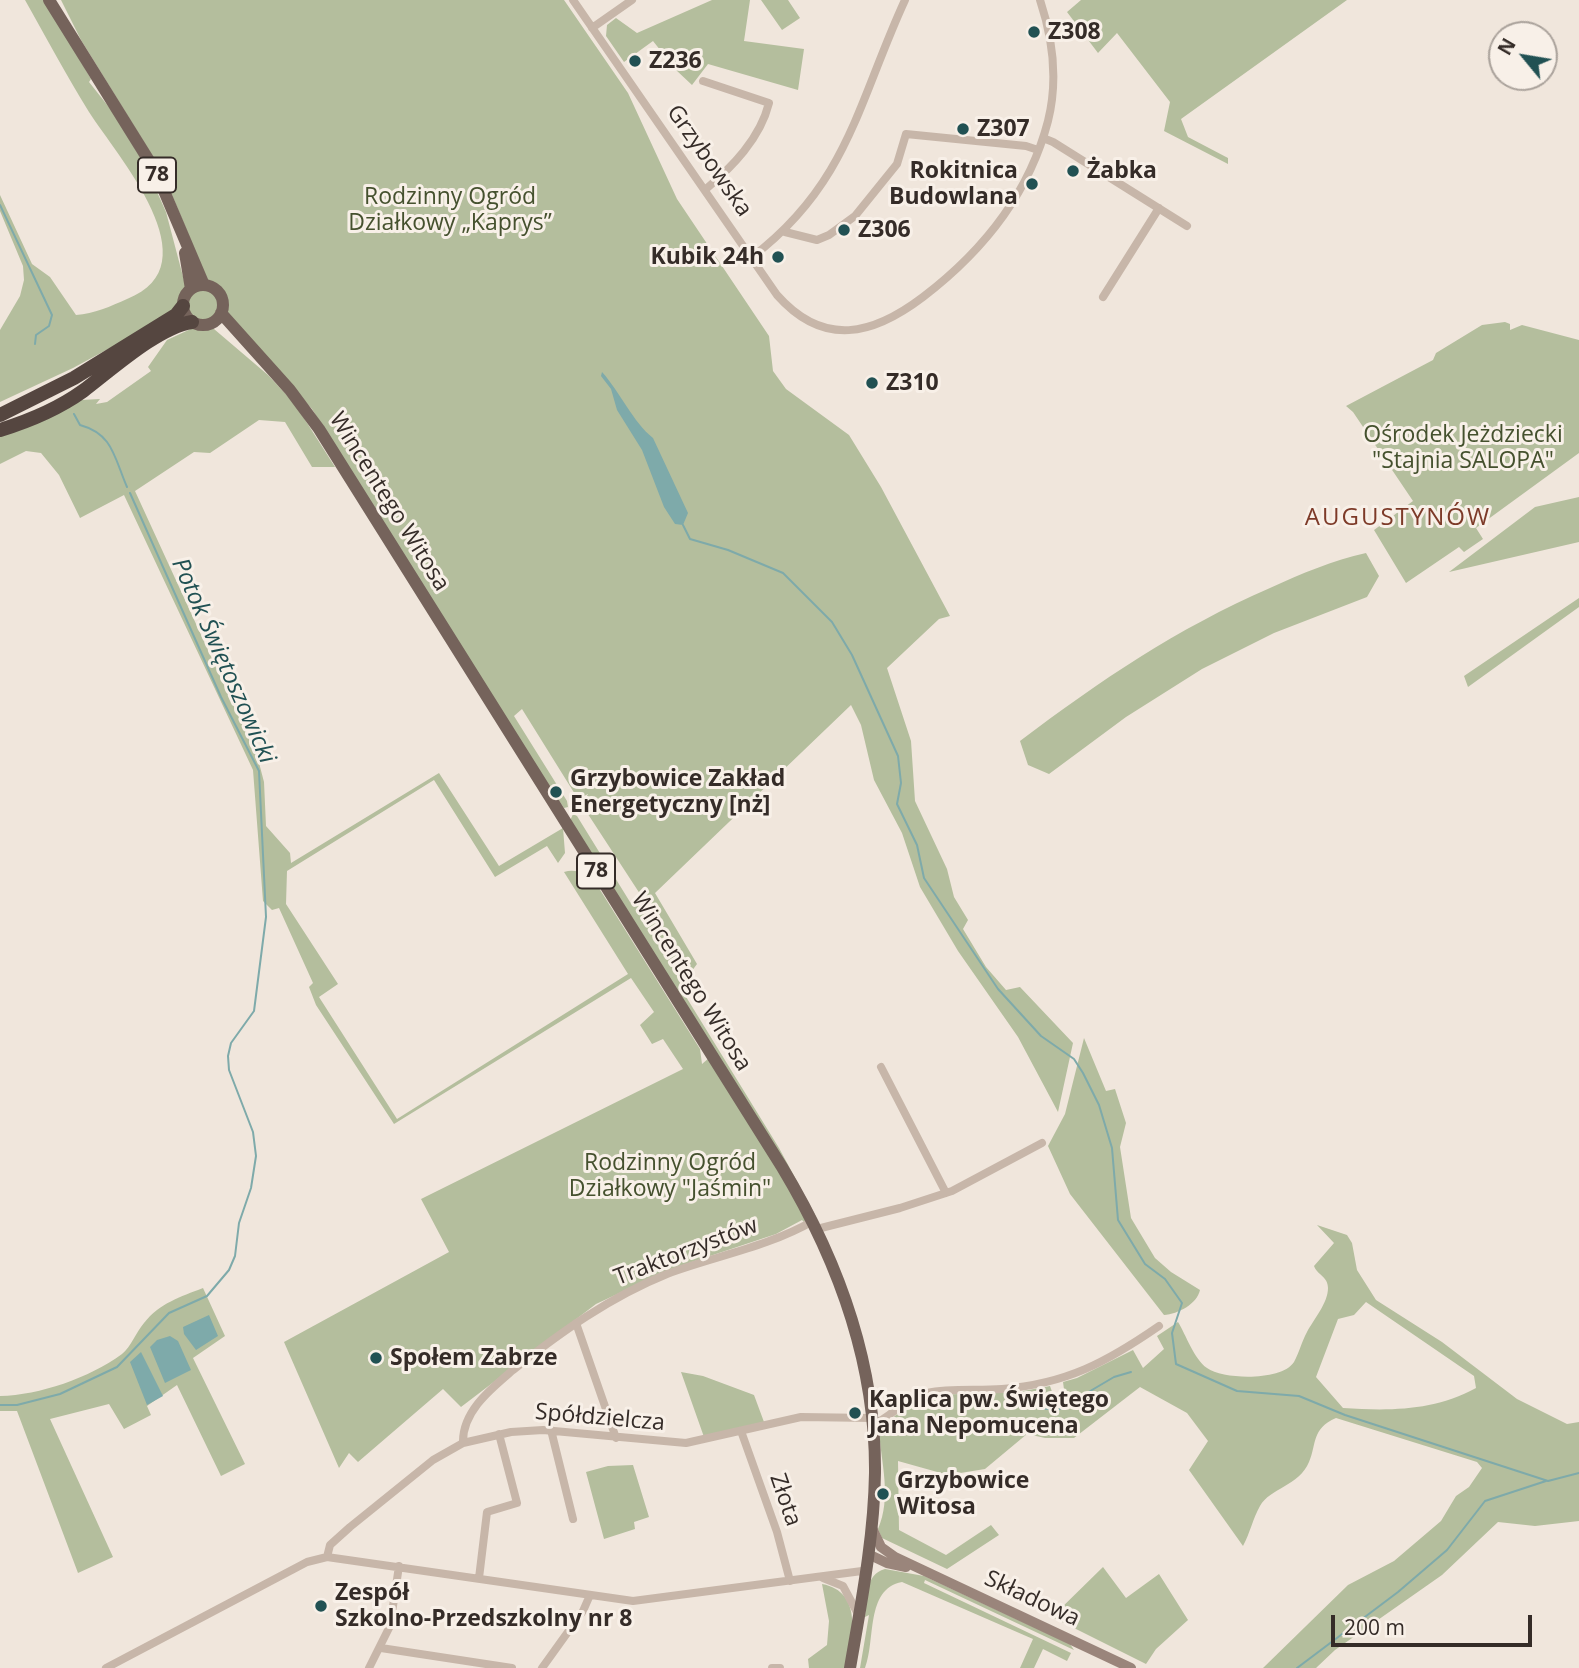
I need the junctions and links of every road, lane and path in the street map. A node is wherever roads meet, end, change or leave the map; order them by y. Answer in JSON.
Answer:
{"nodes":[{"id":1,"x":50,"y":0,"type":"edge"},
{"id":2,"x":573,"y":0,"type":"edge"},
{"id":3,"x":632,"y":0,"type":"edge"},
{"id":4,"x":905,"y":0,"type":"edge"},
{"id":5,"x":1040,"y":0,"type":"edge"},
{"id":6,"x":592,"y":28,"type":"junction"},
{"id":7,"x":703,"y":81,"type":"dead end"},
{"id":8,"x":1043,"y":138,"type":"junction"},
{"id":9,"x":1038,"y":150,"type":"junction"},
{"id":10,"x":706,"y":189,"type":"junction"},
{"id":11,"x":1159,"y":208,"type":"junction"},
{"id":12,"x":1187,"y":226,"type":"dead end"},
{"id":13,"x":181,"y":232,"type":"junction"},
{"id":14,"x":785,"y":232,"type":"junction"},
{"id":15,"x":752,"y":257,"type":"junction"},
{"id":16,"x":204,"y":285,"type":"junction"},
{"id":17,"x":191,"y":289,"type":"junction"},
{"id":18,"x":1103,"y":297,"type":"dead end"},
{"id":19,"x":183,"y":306,"type":"junction"},
{"id":20,"x":216,"y":318,"type":"junction"},
{"id":21,"x":192,"y":322,"type":"junction"},
{"id":22,"x":0,"y":415,"type":"edge"},
{"id":23,"x":0,"y":430,"type":"edge"},
{"id":24,"x":881,"y":1067,"type":"dead end"},
{"id":25,"x":1042,"y":1143,"type":"dead end"},
{"id":26,"x":946,"y":1193,"type":"junction"},
{"id":27,"x":815,"y":1225,"type":"junction"},
{"id":28,"x":576,"y":1323,"type":"junction"},
{"id":29,"x":1159,"y":1326,"type":"dead end"},
{"id":30,"x":872,"y":1422,"type":"junction"},
{"id":31,"x":551,"y":1430,"type":"junction"},
{"id":32,"x":741,"y":1431,"type":"junction"},
{"id":33,"x":499,"y":1434,"type":"junction"},
{"id":34,"x":616,"y":1438,"type":"junction"},
{"id":35,"x":463,"y":1443,"type":"junction"},
{"id":36,"x":573,"y":1519,"type":"dead end"},
{"id":37,"x":871,"y":1526,"type":"junction"},
{"id":38,"x":868,"y":1554,"type":"junction"},
{"id":39,"x":327,"y":1557,"type":"junction"},
{"id":40,"x":895,"y":1561,"type":"junction"},
{"id":41,"x":399,"y":1566,"type":"junction"},
{"id":42,"x":848,"y":1571,"type":"junction"},
{"id":43,"x":479,"y":1578,"type":"junction"},
{"id":44,"x":816,"y":1578,"type":"junction"},
{"id":45,"x":790,"y":1581,"type":"junction"},
{"id":46,"x":863,"y":1583,"type":"junction"},
{"id":47,"x":846,"y":1590,"type":"junction"},
{"id":48,"x":590,"y":1595,"type":"junction"},
{"id":49,"x":859,"y":1618,"type":"junction"},
{"id":50,"x":381,"y":1648,"type":"junction"},
{"id":51,"x":459,"y":1665,"type":"edge"},
{"id":52,"x":371,"y":1666,"type":"edge"},
{"id":53,"x":106,"y":1668,"type":"edge"},
{"id":54,"x":512,"y":1668,"type":"edge"},
{"id":55,"x":542,"y":1668,"type":"edge"},
{"id":56,"x":772,"y":1668,"type":"edge"},
{"id":57,"x":780,"y":1668,"type":"edge"},
{"id":58,"x":850,"y":1668,"type":"edge"},
{"id":59,"x":1131,"y":1668,"type":"edge"}],
"edges":[{"from":1,"to":13,"type":"main road","number":"78"},
{"from":2,"to":6,"type":"street","name":"Grzybowska"},
{"from":3,"to":6,"type":"street"},
{"from":4,"to":14,"type":"street"},
{"from":5,"to":8,"type":"street"},
{"from":6,"to":10,"type":"street","name":"Grzybowska"},
{"from":7,"to":10,"type":"street"},
{"from":8,"to":9,"type":"street"},
{"from":8,"to":11,"type":"street"},
{"from":9,"to":14,"type":"street"},
{"from":9,"to":15,"type":"street","name":"Grzybowska"},
{"from":10,"to":15,"type":"street","name":"Grzybowska"},
{"from":11,"to":12,"type":"street"},
{"from":11,"to":18,"type":"street"},
{"from":13,"to":16,"type":"main road","number":"78"},
{"from":13,"to":17,"type":"main road","number":"78"},
{"from":14,"to":15,"type":"street"},
{"from":16,"to":17,"type":"main road"},
{"from":16,"to":20,"type":"main road","number":"78"},
{"from":17,"to":19,"type":"main road"},
{"from":19,"to":21,"type":"main road"},
{"from":19,"to":22,"type":"highway"},
{"from":20,"to":21,"type":"main road"},
{"from":20,"to":27,"type":"main road","name":"Wincentego Witosa","number":"78"},
{"from":21,"to":23,"type":"highway"},
{"from":24,"to":26,"type":"street"},
{"from":25,"to":26,"type":"street","name":"Traktorzystów"},
{"from":26,"to":27,"type":"street","name":"Traktorzystów"},
{"from":27,"to":28,"type":"street","name":"Traktorzystów"},
{"from":27,"to":30,"type":"main road","name":"Wincentego Witosa","number":"78"},
{"from":28,"to":34,"type":"street"},
{"from":28,"to":35,"type":"street","name":"Traktorzystów"},
{"from":29,"to":30,"type":"street"},
{"from":30,"to":32,"type":"street","name":"Spółdzielcza"},
{"from":30,"to":37,"type":"main road","name":"Wincentego Witosa","number":"78"},
{"from":31,"to":33,"type":"street","name":"Spółdzielcza"},
{"from":31,"to":34,"type":"street","name":"Spółdzielcza"},
{"from":31,"to":36,"type":"street"},
{"from":32,"to":34,"type":"street","name":"Spółdzielcza"},
{"from":32,"to":45,"type":"street","name":"Złota"},
{"from":33,"to":35,"type":"street","name":"Spółdzielcza"},
{"from":33,"to":43,"type":"street"},
{"from":35,"to":39,"type":"street","name":"Spółdzielcza"},
{"from":37,"to":38,"type":"main road","name":"Wincentego Witosa","number":"78"},
{"from":37,"to":40,"type":"main road","name":"Składowa"},
{"from":38,"to":40,"type":"main road","name":"Składowa"},
{"from":38,"to":42,"type":"street"},
{"from":38,"to":46,"type":"main road","name":"Wincentego Witosa","number":"78"},
{"from":39,"to":41,"type":"street"},
{"from":39,"to":53,"type":"street"},
{"from":40,"to":46,"type":"main road"},
{"from":40,"to":59,"type":"main road","name":"Składowa"},
{"from":41,"to":43,"type":"street"},
{"from":41,"to":50,"type":"street"},
{"from":42,"to":44,"type":"street"},
{"from":42,"to":46,"type":"street"},
{"from":43,"to":48,"type":"street"},
{"from":44,"to":45,"type":"street"},
{"from":44,"to":47,"type":"street"},
{"from":45,"to":48,"type":"street"},
{"from":46,"to":47,"type":"street"},
{"from":46,"to":49,"type":"main road","name":"Wincentego Witosa","number":"78"},
{"from":47,"to":49,"type":"street"},
{"from":48,"to":55,"type":"street"},
{"from":49,"to":58,"type":"main road","name":"Wincentego Witosa","number":"78"},
{"from":50,"to":51,"type":"street"},
{"from":50,"to":52,"type":"street"},
{"from":51,"to":54,"type":"street"},
{"from":56,"to":57,"type":"street"}]}
